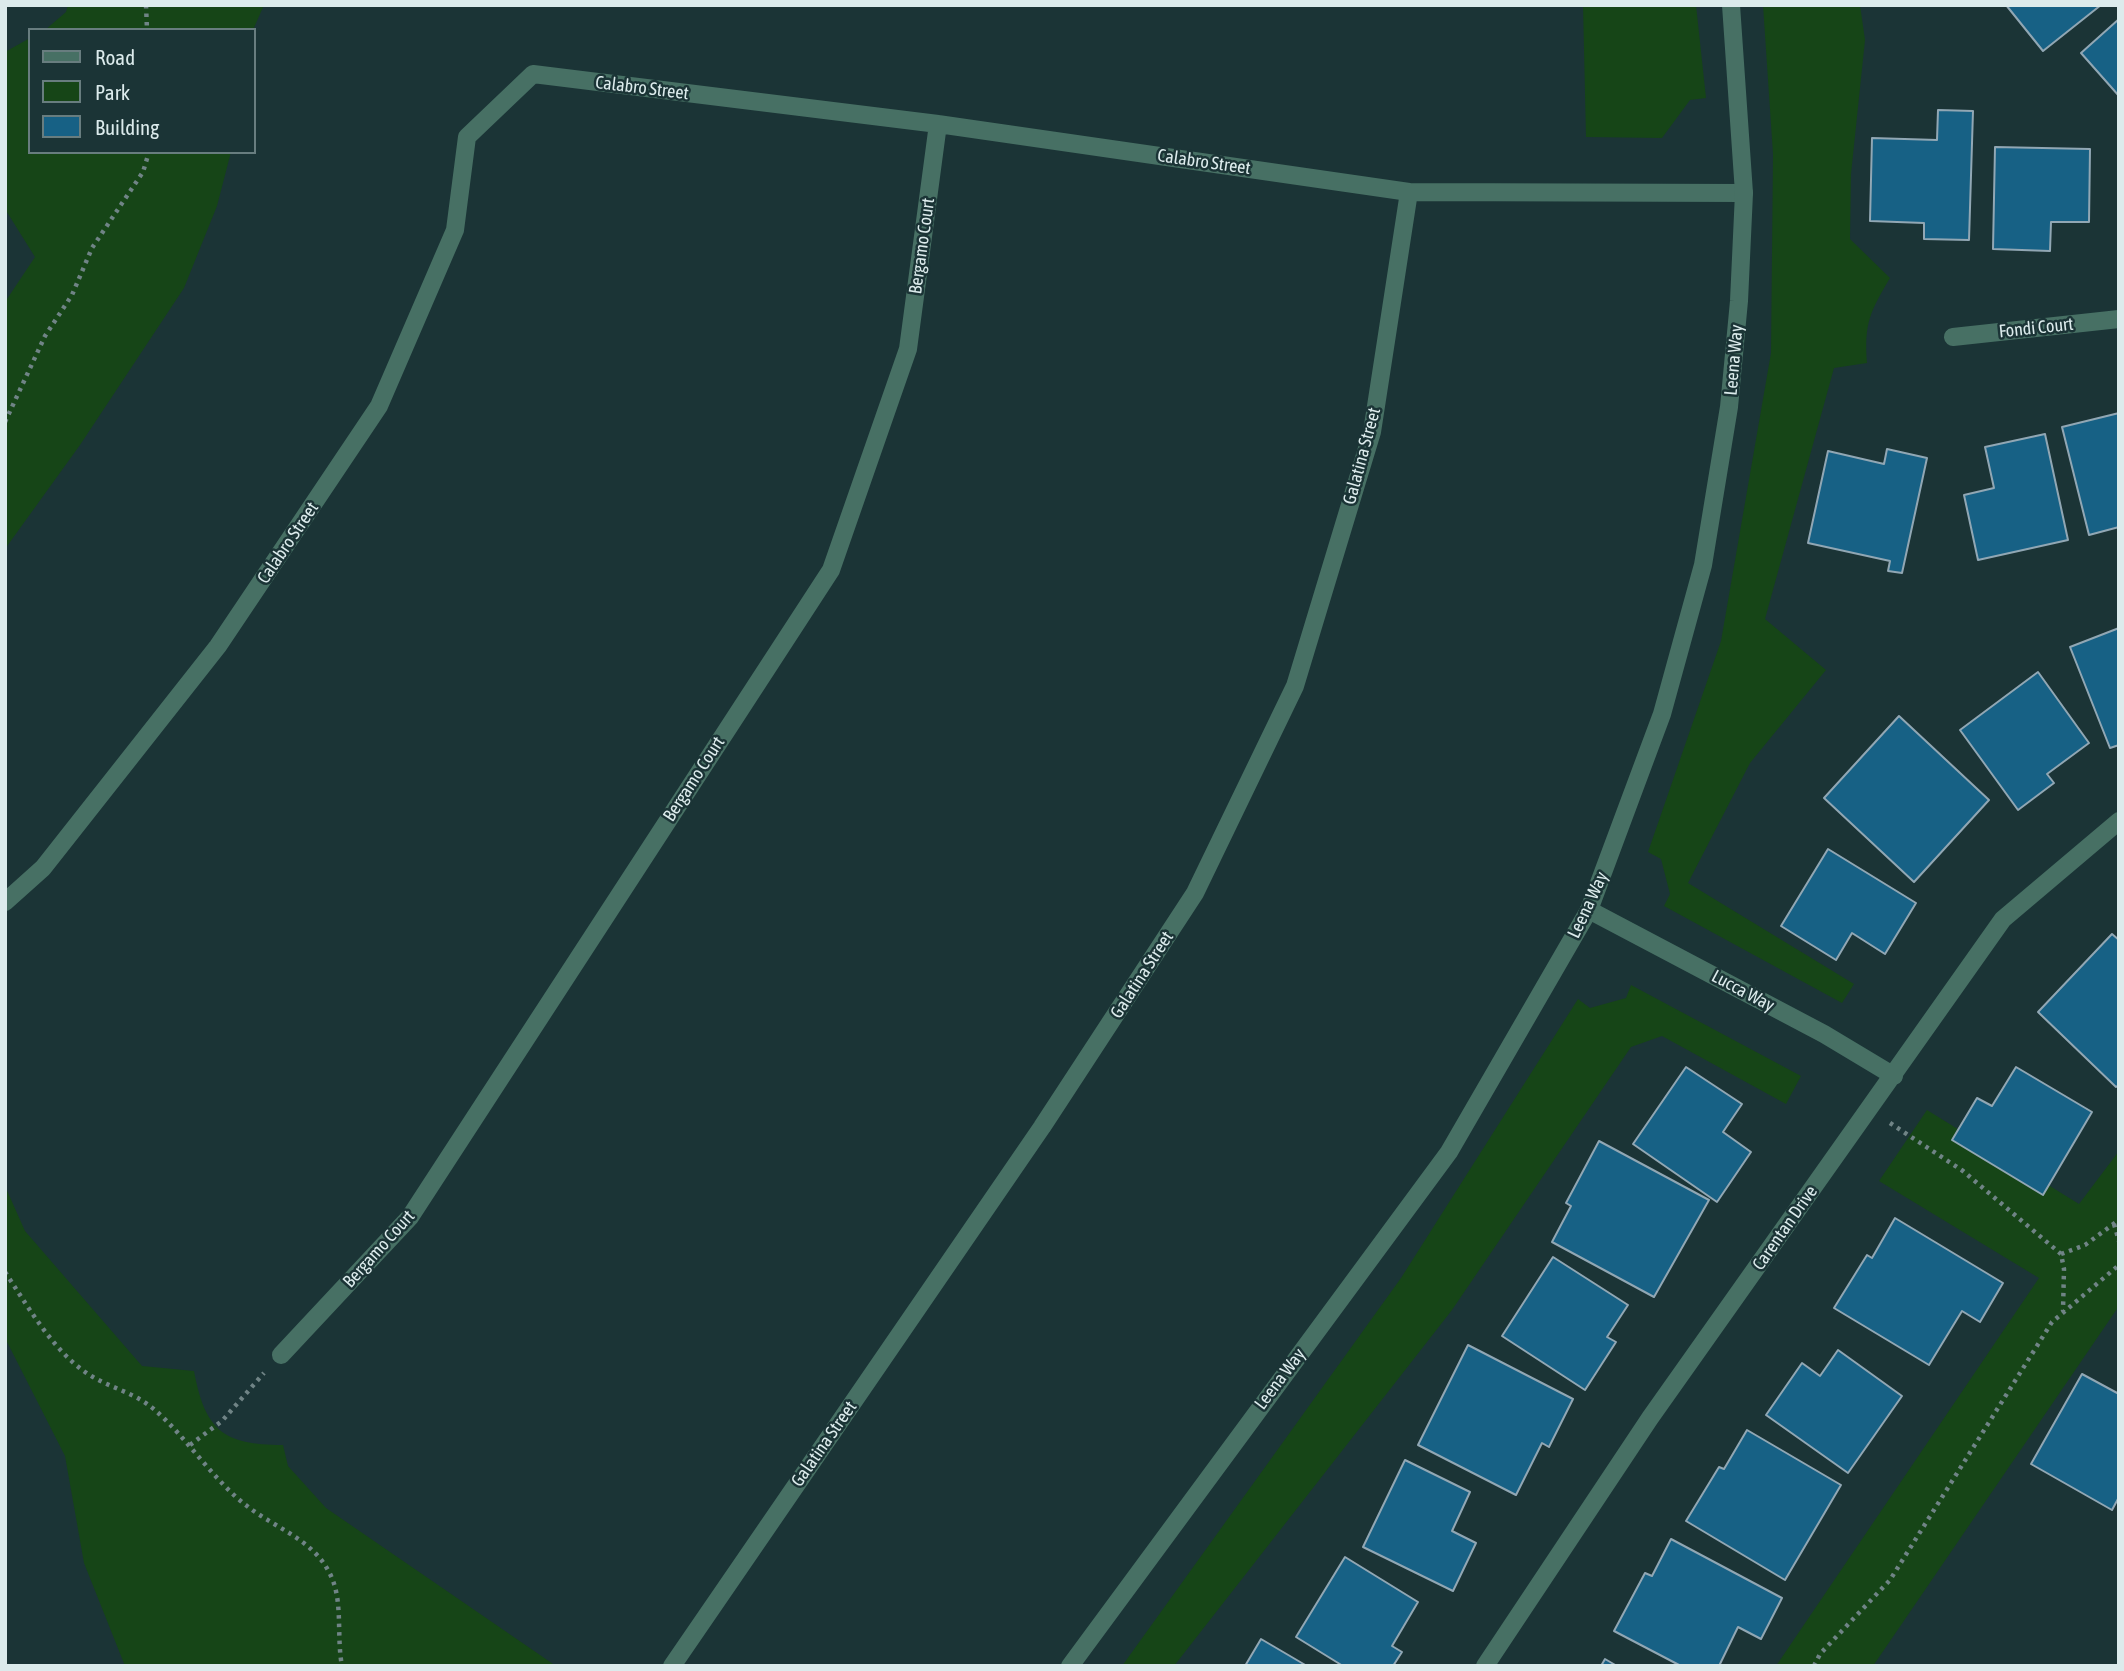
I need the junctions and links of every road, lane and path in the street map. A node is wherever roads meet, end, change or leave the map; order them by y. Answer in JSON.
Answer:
{"nodes":[{"id":1,"x":146,"y":5,"type":"edge"},
{"id":2,"x":1731,"y":5,"type":"edge"},
{"id":3,"x":147,"y":28,"type":"edge"},
{"id":4,"x":938,"y":124,"type":"junction"},
{"id":5,"x":149,"y":154,"type":"edge"},
{"id":6,"x":1409,"y":192,"type":"junction"},
{"id":7,"x":1744,"y":193,"type":"junction"},
{"id":8,"x":2119,"y":319,"type":"edge"},
{"id":9,"x":1953,"y":337,"type":"dead end"},
{"id":10,"x":5,"y":422,"type":"edge"},
{"id":11,"x":2119,"y":821,"type":"edge"},
{"id":12,"x":5,"y":902,"type":"edge"},
{"id":13,"x":1589,"y":910,"type":"junction"},
{"id":14,"x":1894,"y":1076,"type":"junction"},
{"id":15,"x":1868,"y":1111,"type":"junction"},
{"id":16,"x":2119,"y":1220,"type":"edge"},
{"id":17,"x":2114,"y":1224,"type":"junction"},
{"id":18,"x":2119,"y":1241,"type":"edge"},
{"id":19,"x":2061,"y":1254,"type":"junction"},
{"id":20,"x":2119,"y":1265,"type":"edge"},
{"id":21,"x":5,"y":1272,"type":"edge"},
{"id":22,"x":2063,"y":1311,"type":"junction"},
{"id":23,"x":281,"y":1355,"type":"joint"},
{"id":24,"x":190,"y":1446,"type":"junction"},
{"id":25,"x":342,"y":1666,"type":"edge"},
{"id":26,"x":672,"y":1666,"type":"edge"},
{"id":27,"x":1070,"y":1666,"type":"edge"},
{"id":28,"x":1485,"y":1666,"type":"edge"},
{"id":29,"x":1814,"y":1666,"type":"edge"}],
"edges":[{"from":1,"to":3,"type":"path"},
{"from":2,"to":7,"type":"street","name":"Leena Way"},
{"from":4,"to":6,"type":"street","name":"Calabro Street"},
{"from":4,"to":12,"type":"street","name":"Calabro Street"},
{"from":4,"to":23,"type":"street","name":"Bergamo Court"},
{"from":5,"to":10,"type":"path"},
{"from":6,"to":7,"type":"street","name":"Calabro Street"},
{"from":6,"to":26,"type":"street","name":"Galatina Street"},
{"from":7,"to":13,"type":"street","name":"Leena Way"},
{"from":8,"to":9,"type":"street","name":"Fondi Court"},
{"from":11,"to":14,"type":"street","name":"Carentan Drive"},
{"from":13,"to":14,"type":"street","name":"Lucca Way"},
{"from":13,"to":27,"type":"street","name":"Leena Way"},
{"from":14,"to":15,"type":"street","name":"Carentan Drive"},
{"from":15,"to":19,"type":"path"},
{"from":15,"to":28,"type":"street","name":"Carentan Drive"},
{"from":16,"to":17,"type":"path"},
{"from":17,"to":18,"type":"path"},
{"from":17,"to":19,"type":"path"},
{"from":19,"to":22,"type":"path"},
{"from":20,"to":22,"type":"path"},
{"from":21,"to":24,"type":"path"},
{"from":22,"to":29,"type":"path"},
{"from":23,"to":24,"type":"path"},
{"from":24,"to":25,"type":"path"}]}
